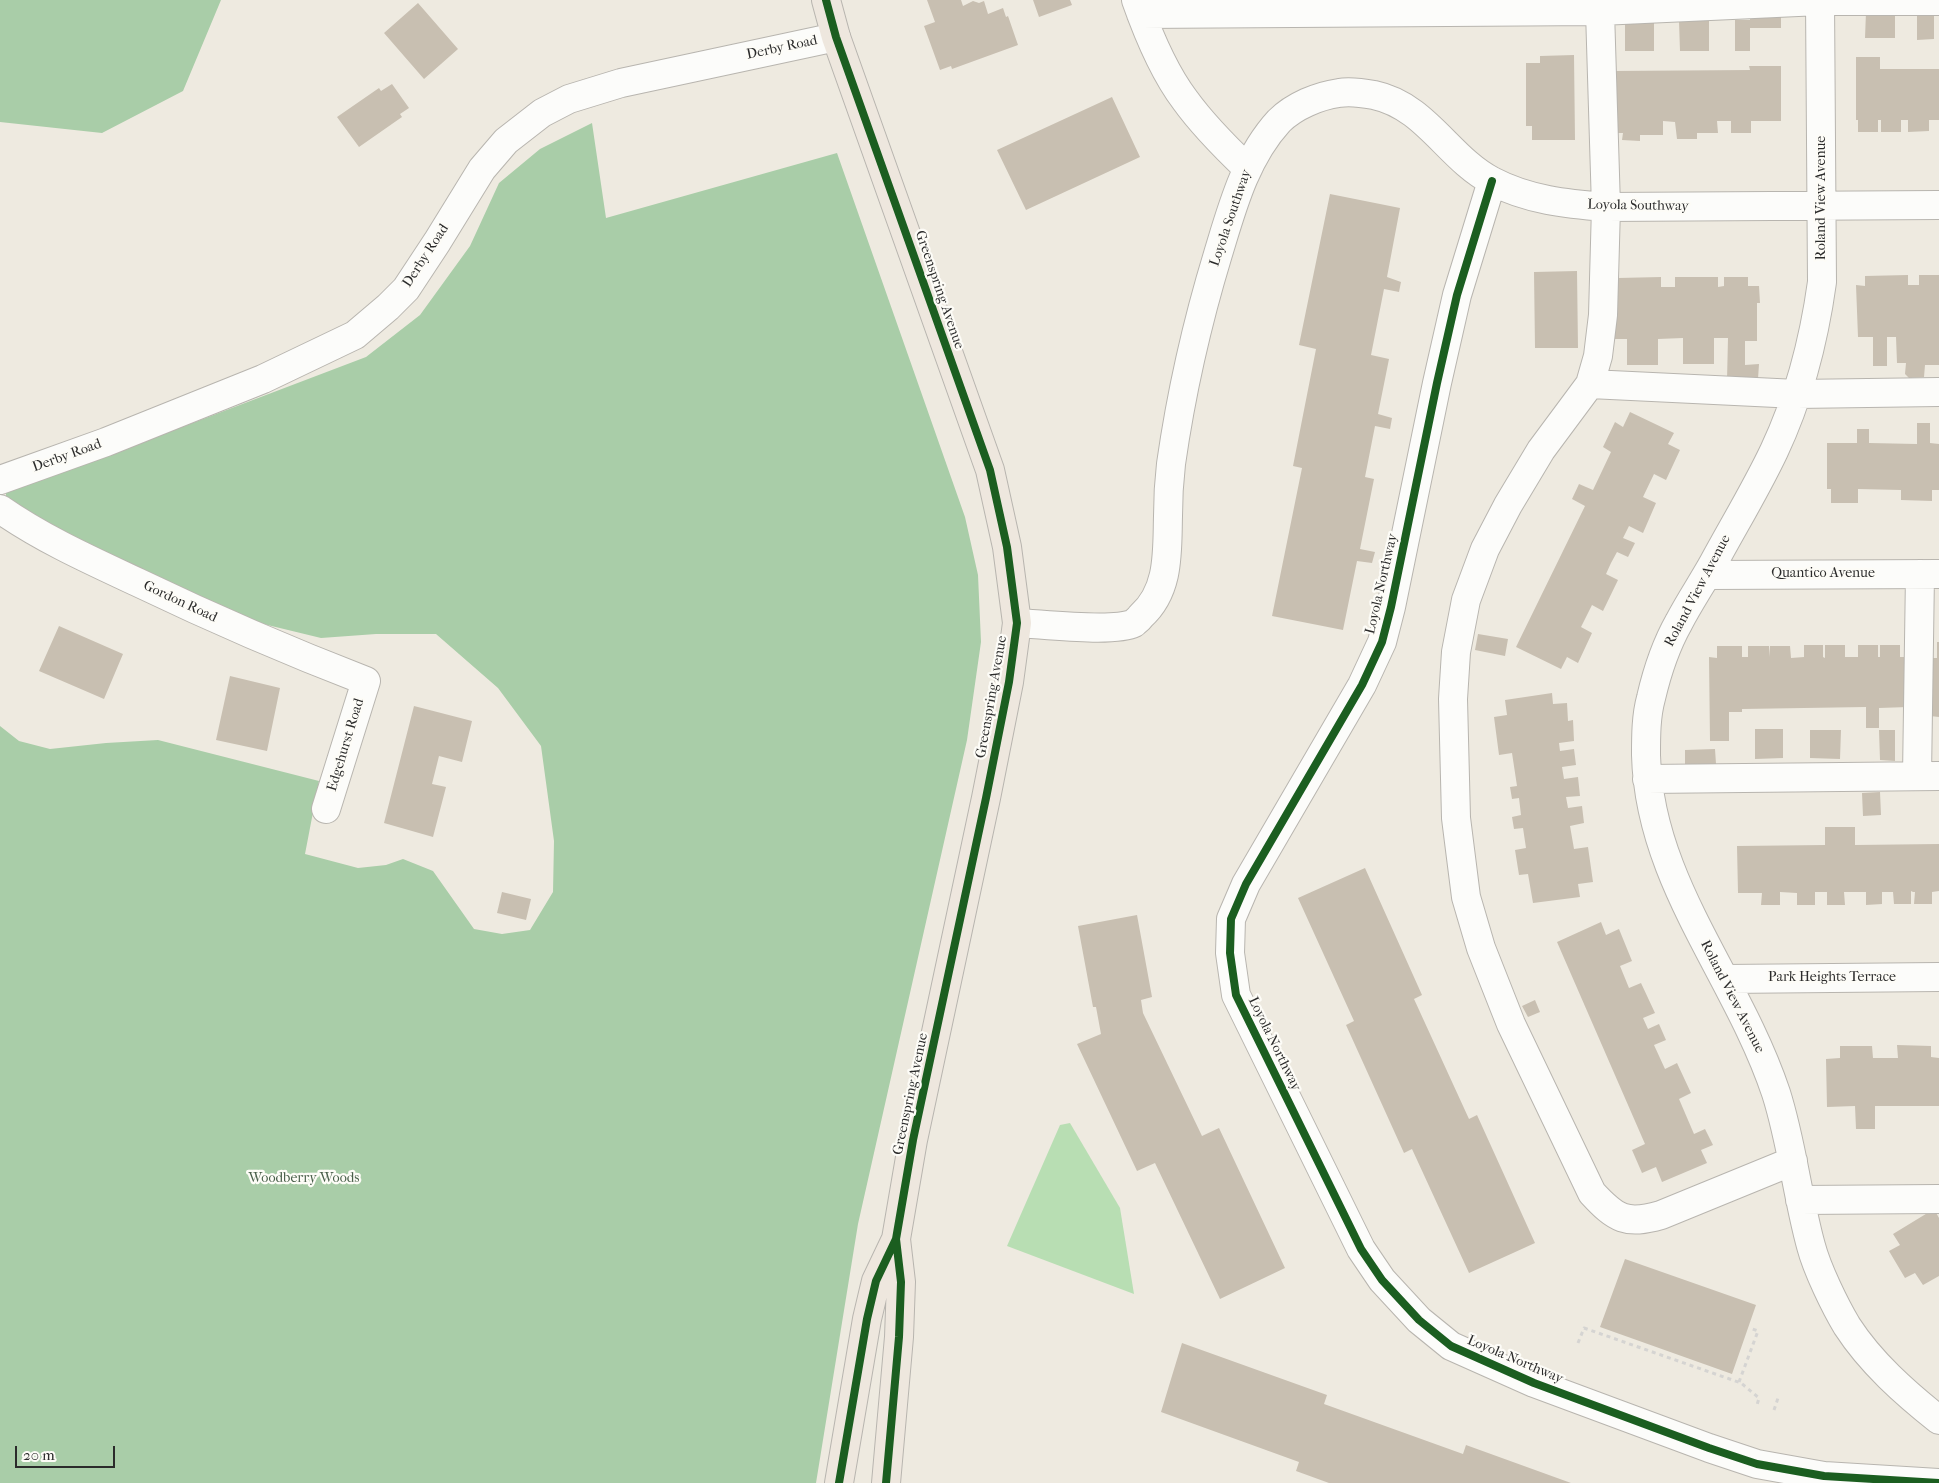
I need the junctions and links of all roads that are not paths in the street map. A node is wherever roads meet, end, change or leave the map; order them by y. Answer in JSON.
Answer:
{"nodes":[{"id":1,"x":826,"y":0,"type":"edge"},
{"id":2,"x":1820,"y":0,"type":"edge"},
{"id":3,"x":1939,"y":1,"type":"edge"},
{"id":4,"x":1139,"y":7,"type":"edge"},
{"id":5,"x":1600,"y":11,"type":"junction"},
{"id":6,"x":836,"y":37,"type":"junction"},
{"id":7,"x":1247,"y":168,"type":"junction"},
{"id":8,"x":1492,"y":181,"type":"junction"},
{"id":9,"x":1939,"y":205,"type":"edge"},
{"id":10,"x":1822,"y":206,"type":"junction"},
{"id":11,"x":1606,"y":207,"type":"junction"},
{"id":12,"x":1590,"y":384,"type":"junction"},
{"id":13,"x":1939,"y":392,"type":"edge"},
{"id":14,"x":1797,"y":394,"type":"junction"},
{"id":15,"x":0,"y":480,"type":"edge"},
{"id":16,"x":0,"y":509,"type":"edge"},
{"id":17,"x":1929,"y":574,"type":"edge"},
{"id":18,"x":1707,"y":575,"type":"junction"},
{"id":19,"x":1017,"y":623,"type":"junction"},
{"id":20,"x":366,"y":681,"type":"joint"},
{"id":21,"x":1928,"y":776,"type":"edge"},
{"id":22,"x":1647,"y":779,"type":"junction"},
{"id":23,"x":326,"y":809,"type":"dead end"},
{"id":24,"x":1939,"y":977,"type":"edge"},
{"id":25,"x":1725,"y":979,"type":"junction"},
{"id":26,"x":1793,"y":1161,"type":"junction"},
{"id":27,"x":1939,"y":1199,"type":"edge"},
{"id":28,"x":1800,"y":1200,"type":"junction"},
{"id":29,"x":896,"y":1239,"type":"junction"},
{"id":30,"x":1939,"y":1420,"type":"edge"},
{"id":31,"x":839,"y":1483,"type":"edge"},
{"id":32,"x":886,"y":1483,"type":"edge"},
{"id":33,"x":1939,"y":1483,"type":"edge"}],
"edges":[{"from":1,"to":6,"type":"main road","name":"Greenspring Avenue"},
{"from":2,"to":3,"type":"street"},
{"from":2,"to":5,"type":"street"},
{"from":2,"to":10,"type":"street","name":"Roland View Avenue"},
{"from":4,"to":5,"type":"street"},
{"from":4,"to":7,"type":"street"},
{"from":5,"to":11,"type":"street"},
{"from":6,"to":15,"type":"street","name":"Derby Road"},
{"from":6,"to":19,"type":"main road","name":"Greenspring Avenue"},
{"from":7,"to":8,"type":"street","name":"Loyola Southway"},
{"from":7,"to":19,"type":"street","name":"Loyola Southway"},
{"from":8,"to":11,"type":"street","name":"Loyola Southway"},
{"from":8,"to":33,"type":"street","name":"Loyola Northway"},
{"from":9,"to":10,"type":"street","name":"Loyola Southway"},
{"from":10,"to":11,"type":"street","name":"Loyola Southway"},
{"from":10,"to":14,"type":"street","name":"Roland View Avenue"},
{"from":11,"to":12,"type":"street"},
{"from":12,"to":14,"type":"street"},
{"from":12,"to":26,"type":"street"},
{"from":13,"to":14,"type":"street"},
{"from":14,"to":18,"type":"street","name":"Roland View Avenue"},
{"from":16,"to":20,"type":"street","name":"Gordon Road"},
{"from":17,"to":18,"type":"street","name":"Quantico Avenue"},
{"from":17,"to":21,"type":"street"},
{"from":18,"to":22,"type":"street","name":"Roland View Avenue"},
{"from":19,"to":29,"type":"main road","name":"Greenspring Avenue"},
{"from":20,"to":23,"type":"street","name":"Edgehurst Road"},
{"from":21,"to":22,"type":"street"},
{"from":22,"to":25,"type":"street","name":"Roland View Avenue"},
{"from":24,"to":25,"type":"street","name":"Park Heights Terrace"},
{"from":25,"to":26,"type":"street","name":"Roland View Avenue"},
{"from":26,"to":28,"type":"street","name":"Roland View Avenue"},
{"from":27,"to":28,"type":"street"},
{"from":28,"to":30,"type":"street","name":"Roland View Avenue"},
{"from":29,"to":31,"type":"main road","name":"Greenspring Avenue"},
{"from":29,"to":32,"type":"main road","name":"Greenspring Avenue"}]}
